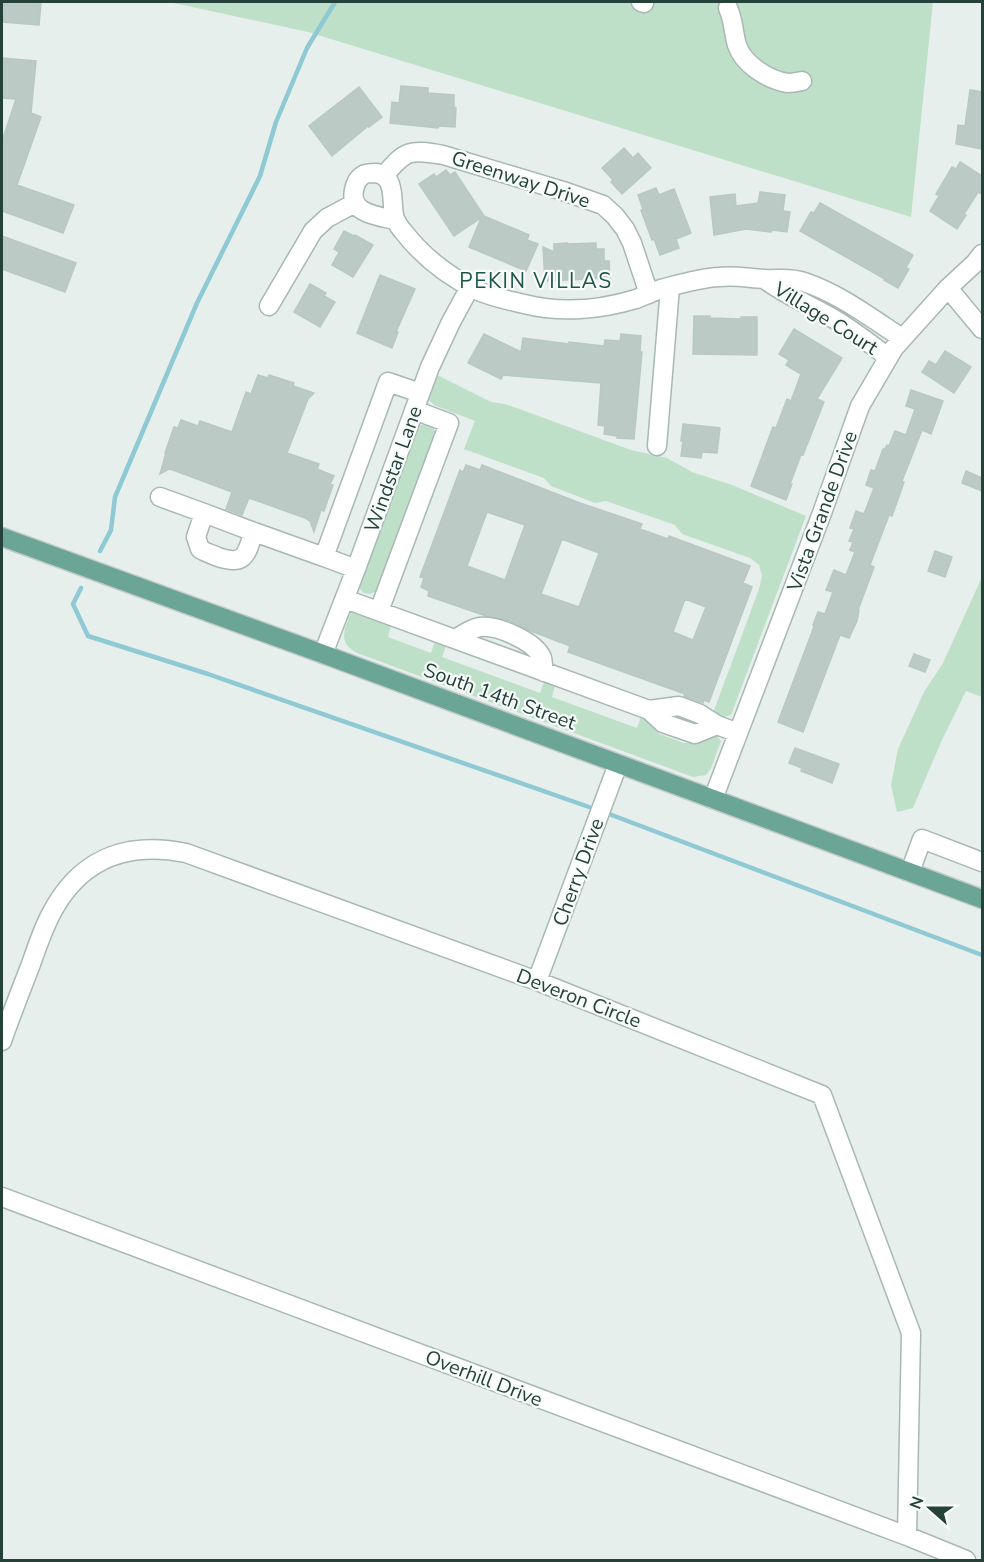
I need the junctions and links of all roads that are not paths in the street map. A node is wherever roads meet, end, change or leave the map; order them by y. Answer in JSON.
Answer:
{"nodes":[{"id":1,"x":728,"y":8,"type":"dead end"},
{"id":2,"x":802,"y":81,"type":"dead end"},
{"id":3,"x":384,"y":176,"type":"junction"},
{"id":4,"x":355,"y":203,"type":"junction"},
{"id":5,"x":395,"y":220,"type":"junction"},
{"id":6,"x":982,"y":254,"type":"edge"},
{"id":7,"x":764,"y":279,"type":"junction"},
{"id":8,"x":470,"y":287,"type":"junction"},
{"id":9,"x":670,"y":287,"type":"junction"},
{"id":10,"x":948,"y":288,"type":"junction"},
{"id":11,"x":649,"y":294,"type":"junction"},
{"id":12,"x":269,"y":306,"type":"dead end"},
{"id":13,"x":982,"y":329,"type":"edge"},
{"id":14,"x":902,"y":339,"type":"junction"},
{"id":15,"x":888,"y":357,"type":"junction"},
{"id":16,"x":417,"y":402,"type":"junction"},
{"id":17,"x":657,"y":446,"type":"dead end"},
{"id":18,"x":160,"y":497,"type":"dead end"},
{"id":19,"x":204,"y":513,"type":"junction"},
{"id":20,"x":254,"y":532,"type":"junction"},
{"id":21,"x":2,"y":537,"type":"edge"},
{"id":22,"x":324,"y":557,"type":"junction"},
{"id":23,"x":356,"y":569,"type":"junction"},
{"id":24,"x":345,"y":599,"type":"junction"},
{"id":25,"x":379,"y":611,"type":"junction"},
{"id":26,"x":323,"y":654,"type":"junction"},
{"id":27,"x":738,"y":733,"type":"junction"},
{"id":28,"x":618,"y":764,"type":"junction"},
{"id":29,"x":713,"y":799,"type":"junction"},
{"id":30,"x":982,"y":862,"type":"edge"},
{"id":31,"x":910,"y":872,"type":"junction"},
{"id":32,"x":982,"y":896,"type":"edge"},
{"id":33,"x":537,"y":981,"type":"junction"},
{"id":34,"x":2,"y":1041,"type":"edge"},
{"id":35,"x":2,"y":1197,"type":"edge"},
{"id":36,"x":907,"y":1536,"type":"junction"},
{"id":37,"x":966,"y":1560,"type":"edge"}],
"edges":[{"from":1,"to":2,"type":"street"},
{"from":3,"to":4,"type":"street"},
{"from":3,"to":5,"type":"street"},
{"from":3,"to":11,"type":"street","name":"Greenway Drive"},
{"from":4,"to":5,"type":"street"},
{"from":4,"to":12,"type":"street"},
{"from":5,"to":8,"type":"street","name":"Village Court"},
{"from":6,"to":10,"type":"street","name":"Vista Grande Drive"},
{"from":7,"to":9,"type":"street","name":"Village Court"},
{"from":7,"to":14,"type":"street","name":"Village Court"},
{"from":7,"to":15,"type":"street","name":"Village Court"},
{"from":8,"to":11,"type":"street","name":"Village Court"},
{"from":8,"to":16,"type":"street","name":"Windstar Lane"},
{"from":9,"to":11,"type":"street","name":"Village Court"},
{"from":9,"to":17,"type":"street"},
{"from":10,"to":13,"type":"street"},
{"from":10,"to":14,"type":"street","name":"Vista Grande Drive"},
{"from":14,"to":15,"type":"street","name":"Vista Grande Drive"},
{"from":15,"to":27,"type":"street","name":"Vista Grande Drive"},
{"from":16,"to":22,"type":"street"},
{"from":16,"to":23,"type":"street","name":"Windstar Lane"},
{"from":16,"to":25,"type":"street"},
{"from":18,"to":19,"type":"street"},
{"from":19,"to":20,"type":"street"},
{"from":19,"to":20,"type":"street"},
{"from":20,"to":22,"type":"street"},
{"from":21,"to":26,"type":"main road","name":"South 14th Street"},
{"from":22,"to":23,"type":"street"},
{"from":23,"to":24,"type":"street","name":"Windstar Lane"},
{"from":24,"to":25,"type":"street"},
{"from":24,"to":26,"type":"street","name":"Windstar Lane"},
{"from":25,"to":27,"type":"street"},
{"from":26,"to":28,"type":"main road","name":"South 14th Street"},
{"from":27,"to":29,"type":"street","name":"Vista Grande Drive"},
{"from":28,"to":29,"type":"main road","name":"South 14th Street"},
{"from":28,"to":33,"type":"street","name":"Cherry Drive"},
{"from":29,"to":31,"type":"main road","name":"South 14th Street"},
{"from":30,"to":31,"type":"street"},
{"from":31,"to":32,"type":"main road","name":"South 14th Street"},
{"from":33,"to":34,"type":"street","name":"Deveron Circle"},
{"from":33,"to":36,"type":"street","name":"Deveron Circle"},
{"from":35,"to":36,"type":"street","name":"Overhill Drive"},
{"from":36,"to":37,"type":"street","name":"Overhill Drive"}]}
